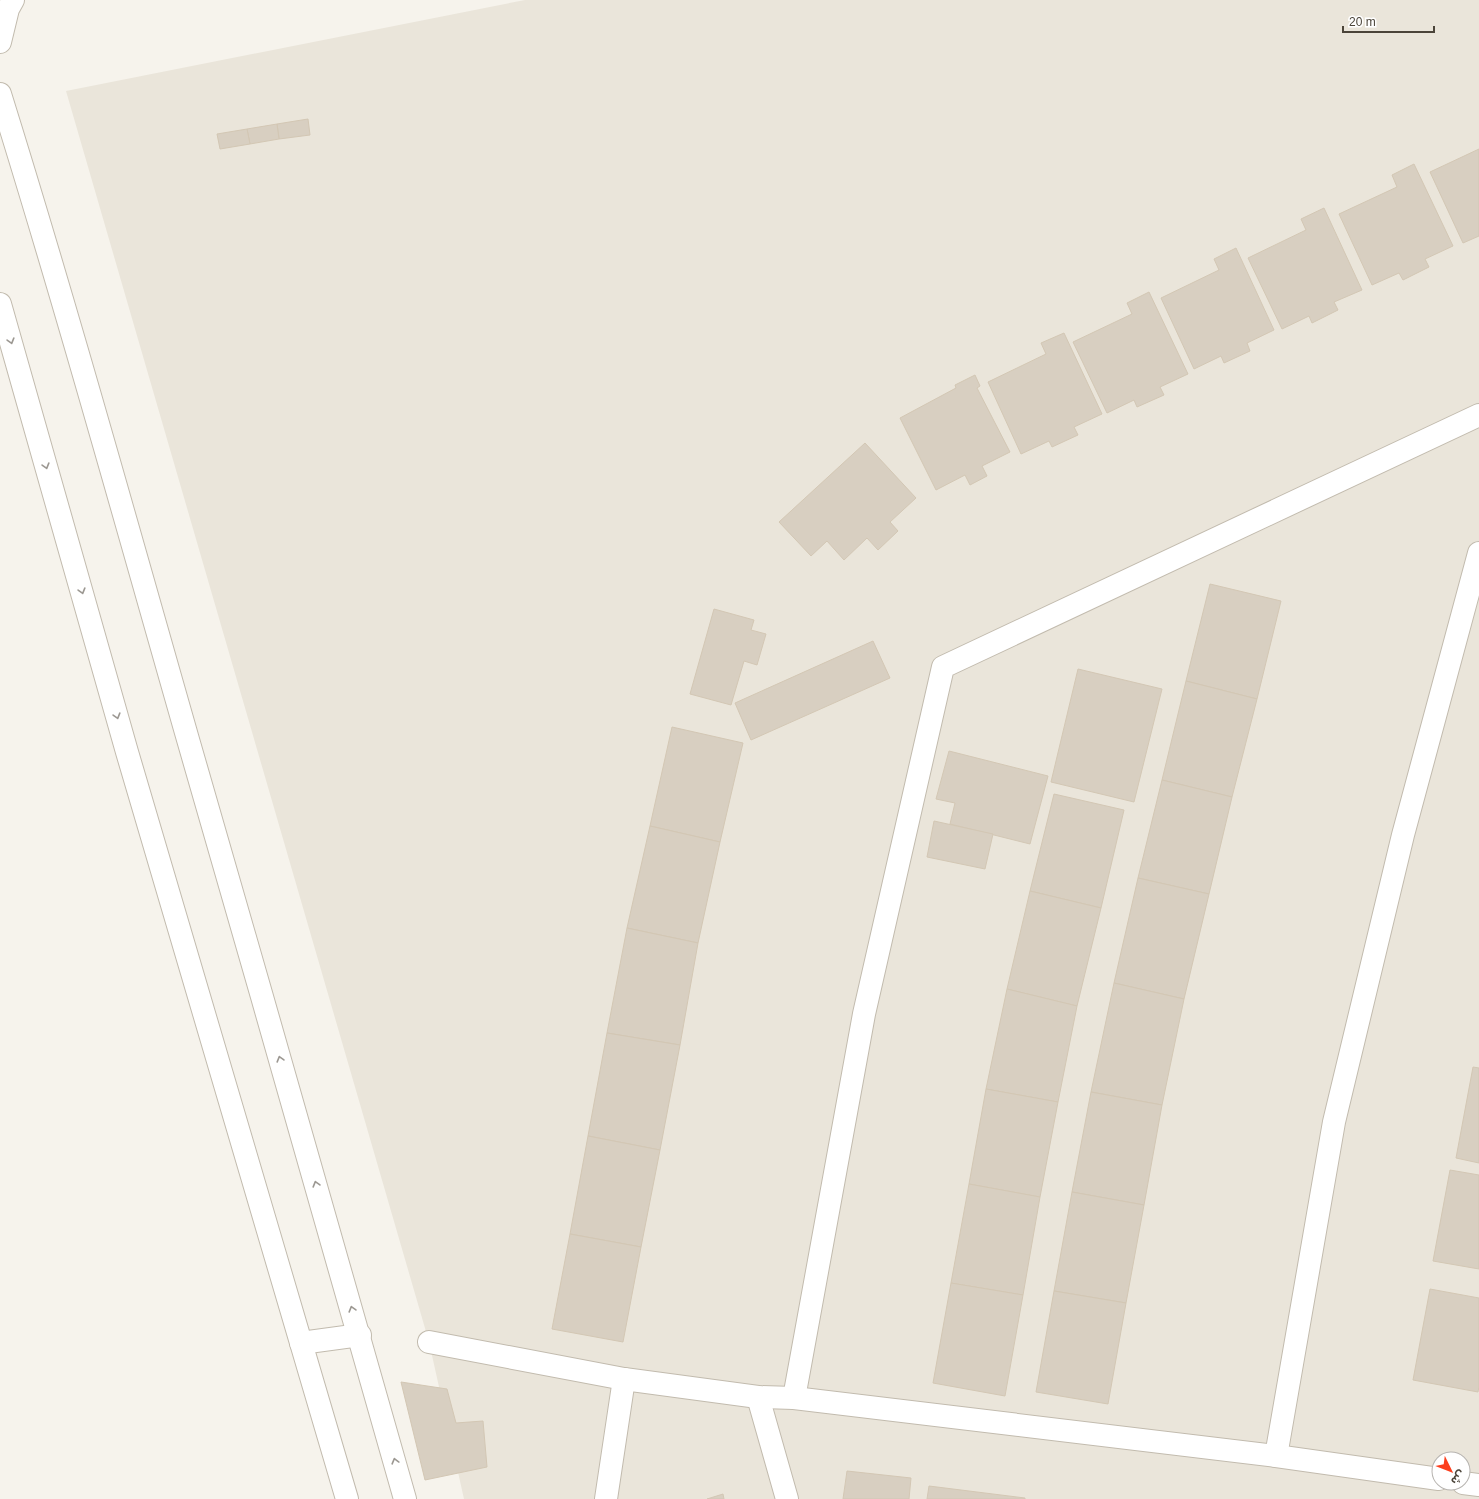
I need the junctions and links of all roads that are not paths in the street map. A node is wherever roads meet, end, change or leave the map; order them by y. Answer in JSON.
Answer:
{"nodes":[{"id":1,"x":13,"y":0,"type":"edge"},
{"id":2,"x":0,"y":42,"type":"edge"},
{"id":3,"x":0,"y":94,"type":"edge"},
{"id":4,"x":0,"y":304,"type":"edge"},
{"id":5,"x":1479,"y":415,"type":"edge"},
{"id":6,"x":1479,"y":553,"type":"edge"},
{"id":7,"x":360,"y":1336,"type":"junction"},
{"id":8,"x":429,"y":1342,"type":"dead end"},
{"id":9,"x":301,"y":1343,"type":"junction"},
{"id":10,"x":624,"y":1379,"type":"junction"},
{"id":11,"x":758,"y":1397,"type":"junction"},
{"id":12,"x":794,"y":1398,"type":"junction"},
{"id":13,"x":1276,"y":1456,"type":"junction"},
{"id":14,"x":1431,"y":1478,"type":"edge"},
{"id":15,"x":347,"y":1499,"type":"edge"},
{"id":16,"x":405,"y":1499,"type":"edge"},
{"id":17,"x":606,"y":1499,"type":"edge"},
{"id":18,"x":787,"y":1499,"type":"edge"}],
"edges":[{"from":1,"to":2,"type":"street"},
{"from":7,"to":3,"type":"street","one_way":true},
{"from":4,"to":9,"type":"street","one_way":true},
{"from":5,"to":12,"type":"street"},
{"from":6,"to":13,"type":"street"},
{"from":7,"to":9,"type":"street"},
{"from":16,"to":7,"type":"street","one_way":true},
{"from":8,"to":10,"type":"street"},
{"from":9,"to":15,"type":"street"},
{"from":10,"to":11,"type":"street"},
{"from":10,"to":17,"type":"street"},
{"from":11,"to":12,"type":"street"},
{"from":11,"to":18,"type":"street"},
{"from":12,"to":13,"type":"street"},
{"from":13,"to":14,"type":"street"}]}
